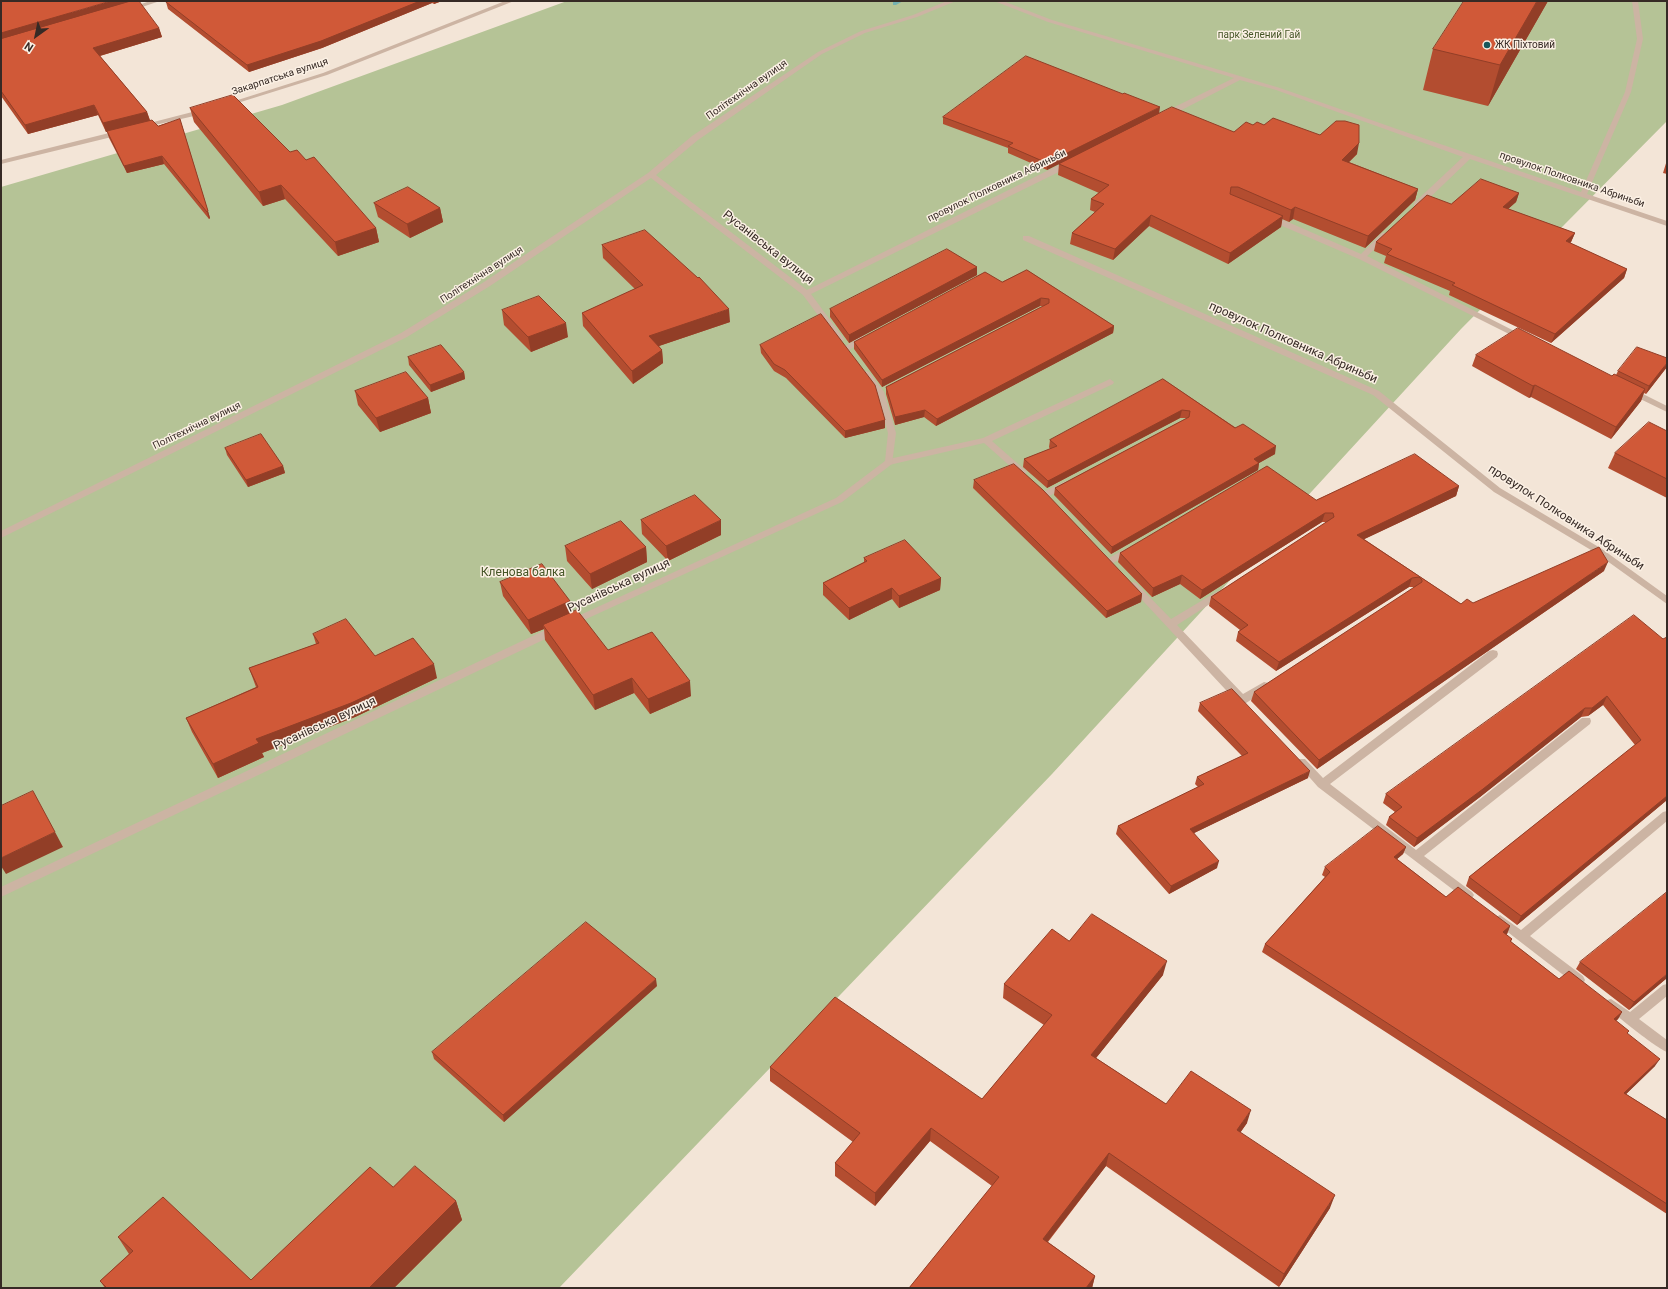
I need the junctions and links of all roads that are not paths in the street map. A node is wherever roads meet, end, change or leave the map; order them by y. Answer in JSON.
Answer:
{"nodes":[{"id":1,"x":157,"y":1,"type":"edge"},
{"id":2,"x":512,"y":1,"type":"edge"},
{"id":3,"x":953,"y":1,"type":"edge"},
{"id":4,"x":997,"y":1,"type":"edge"},
{"id":5,"x":1635,"y":1,"type":"edge"},
{"id":6,"x":120,"y":12,"type":"edge"},
{"id":7,"x":1241,"y":76,"type":"junction"},
{"id":8,"x":220,"y":107,"type":"edge"},
{"id":9,"x":212,"y":109,"type":"edge"},
{"id":10,"x":1158,"y":119,"type":"edge"},
{"id":11,"x":136,"y":128,"type":"edge"},
{"id":12,"x":128,"y":130,"type":"edge"},
{"id":13,"x":1469,"y":156,"type":"junction"},
{"id":14,"x":1074,"y":161,"type":"edge"},
{"id":15,"x":1,"y":162,"type":"edge"},
{"id":16,"x":651,"y":175,"type":"junction"},
{"id":17,"x":1583,"y":195,"type":"junction"},
{"id":18,"x":1413,"y":209,"type":"edge"},
{"id":19,"x":1261,"y":214,"type":"edge"},
{"id":20,"x":1667,"y":224,"type":"edge"},
{"id":21,"x":1390,"y":230,"type":"edge"},
{"id":22,"x":1026,"y":238,"type":"dead end"},
{"id":23,"x":1362,"y":257,"type":"junction"},
{"id":24,"x":806,"y":293,"type":"junction"},
{"id":25,"x":874,"y":334,"type":"edge"},
{"id":26,"x":1533,"y":343,"type":"edge"},
{"id":27,"x":860,"y":367,"type":"edge"},
{"id":28,"x":1110,"y":382,"type":"dead end"},
{"id":29,"x":1625,"y":388,"type":"edge"},
{"id":30,"x":1667,"y":409,"type":"edge"},
{"id":31,"x":986,"y":440,"type":"junction"},
{"id":32,"x":889,"y":462,"type":"junction"},
{"id":33,"x":1074,"y":479,"type":"edge"},
{"id":34,"x":1,"y":535,"type":"edge"},
{"id":35,"x":1137,"y":545,"type":"edge"},
{"id":36,"x":1110,"y":561,"type":"edge"},
{"id":37,"x":1127,"y":579,"type":"edge"},
{"id":38,"x":1229,"y":588,"type":"edge"},
{"id":39,"x":1667,"y":601,"type":"edge"},
{"id":40,"x":1170,"y":625,"type":"junction"},
{"id":41,"x":1493,"y":654,"type":"edge"},
{"id":42,"x":1275,"y":679,"type":"edge"},
{"id":43,"x":1586,"y":721,"type":"edge"},
{"id":44,"x":1295,"y":756,"type":"edge"},
{"id":45,"x":1322,"y":784,"type":"junction"},
{"id":46,"x":1667,"y":815,"type":"edge"},
{"id":47,"x":1416,"y":856,"type":"junction"},
{"id":48,"x":1,"y":892,"type":"edge"},
{"id":49,"x":1478,"y":903,"type":"edge"},
{"id":50,"x":1491,"y":913,"type":"edge"},
{"id":51,"x":1522,"y":936,"type":"junction"},
{"id":52,"x":1586,"y":985,"type":"edge"},
{"id":53,"x":1667,"y":989,"type":"edge"},
{"id":54,"x":1605,"y":999,"type":"edge"},
{"id":55,"x":1630,"y":1019,"type":"junction"},
{"id":56,"x":1667,"y":1047,"type":"edge"}],
"edges":[{"from":1,"to":6,"type":"street"},
{"from":2,"to":8,"type":"street","name":"Закарпатська вулиця"},
{"from":3,"to":16,"type":"street","name":"Політехнічна вулиця"},
{"from":4,"to":7,"type":"street","name":"провулок Полковника Абриньби"},
{"from":5,"to":17,"type":"street"},
{"from":7,"to":10,"type":"street"},
{"from":7,"to":13,"type":"street","name":"провулок Полковника Абриньби"},
{"from":9,"to":11,"type":"street"},
{"from":12,"to":15,"type":"street"},
{"from":13,"to":17,"type":"street","name":"провулок Полковника Абриньби"},
{"from":13,"to":18,"type":"street"},
{"from":14,"to":24,"type":"street","name":"провулок Полковника Абриньби"},
{"from":16,"to":24,"type":"street","name":"Русанівська вулиця"},
{"from":16,"to":34,"type":"street","name":"Політехнічна вулиця"},
{"from":17,"to":20,"type":"street","name":"провулок Полковника Абриньби"},
{"from":19,"to":23,"type":"street"},
{"from":21,"to":23,"type":"street"},
{"from":22,"to":39,"type":"street","name":"провулок Полковника Абриньби"},
{"from":23,"to":26,"type":"street"},
{"from":24,"to":25,"type":"street","name":"Русанівська вулиця"},
{"from":27,"to":32,"type":"street"},
{"from":28,"to":31,"type":"street"},
{"from":29,"to":30,"type":"street"},
{"from":31,"to":32,"type":"street"},
{"from":31,"to":33,"type":"street"},
{"from":32,"to":48,"type":"street","name":"Русанівська вулиця"},
{"from":35,"to":36,"type":"street"},
{"from":37,"to":40,"type":"street"},
{"from":38,"to":40,"type":"street"},
{"from":40,"to":42,"type":"street"},
{"from":41,"to":45,"type":"street"},
{"from":43,"to":47,"type":"street"},
{"from":44,"to":45,"type":"street"},
{"from":45,"to":47,"type":"street"},
{"from":46,"to":51,"type":"street"},
{"from":47,"to":49,"type":"street"},
{"from":50,"to":51,"type":"street"},
{"from":51,"to":52,"type":"street"},
{"from":53,"to":55,"type":"street"},
{"from":54,"to":55,"type":"street"},
{"from":55,"to":56,"type":"street"}]}
